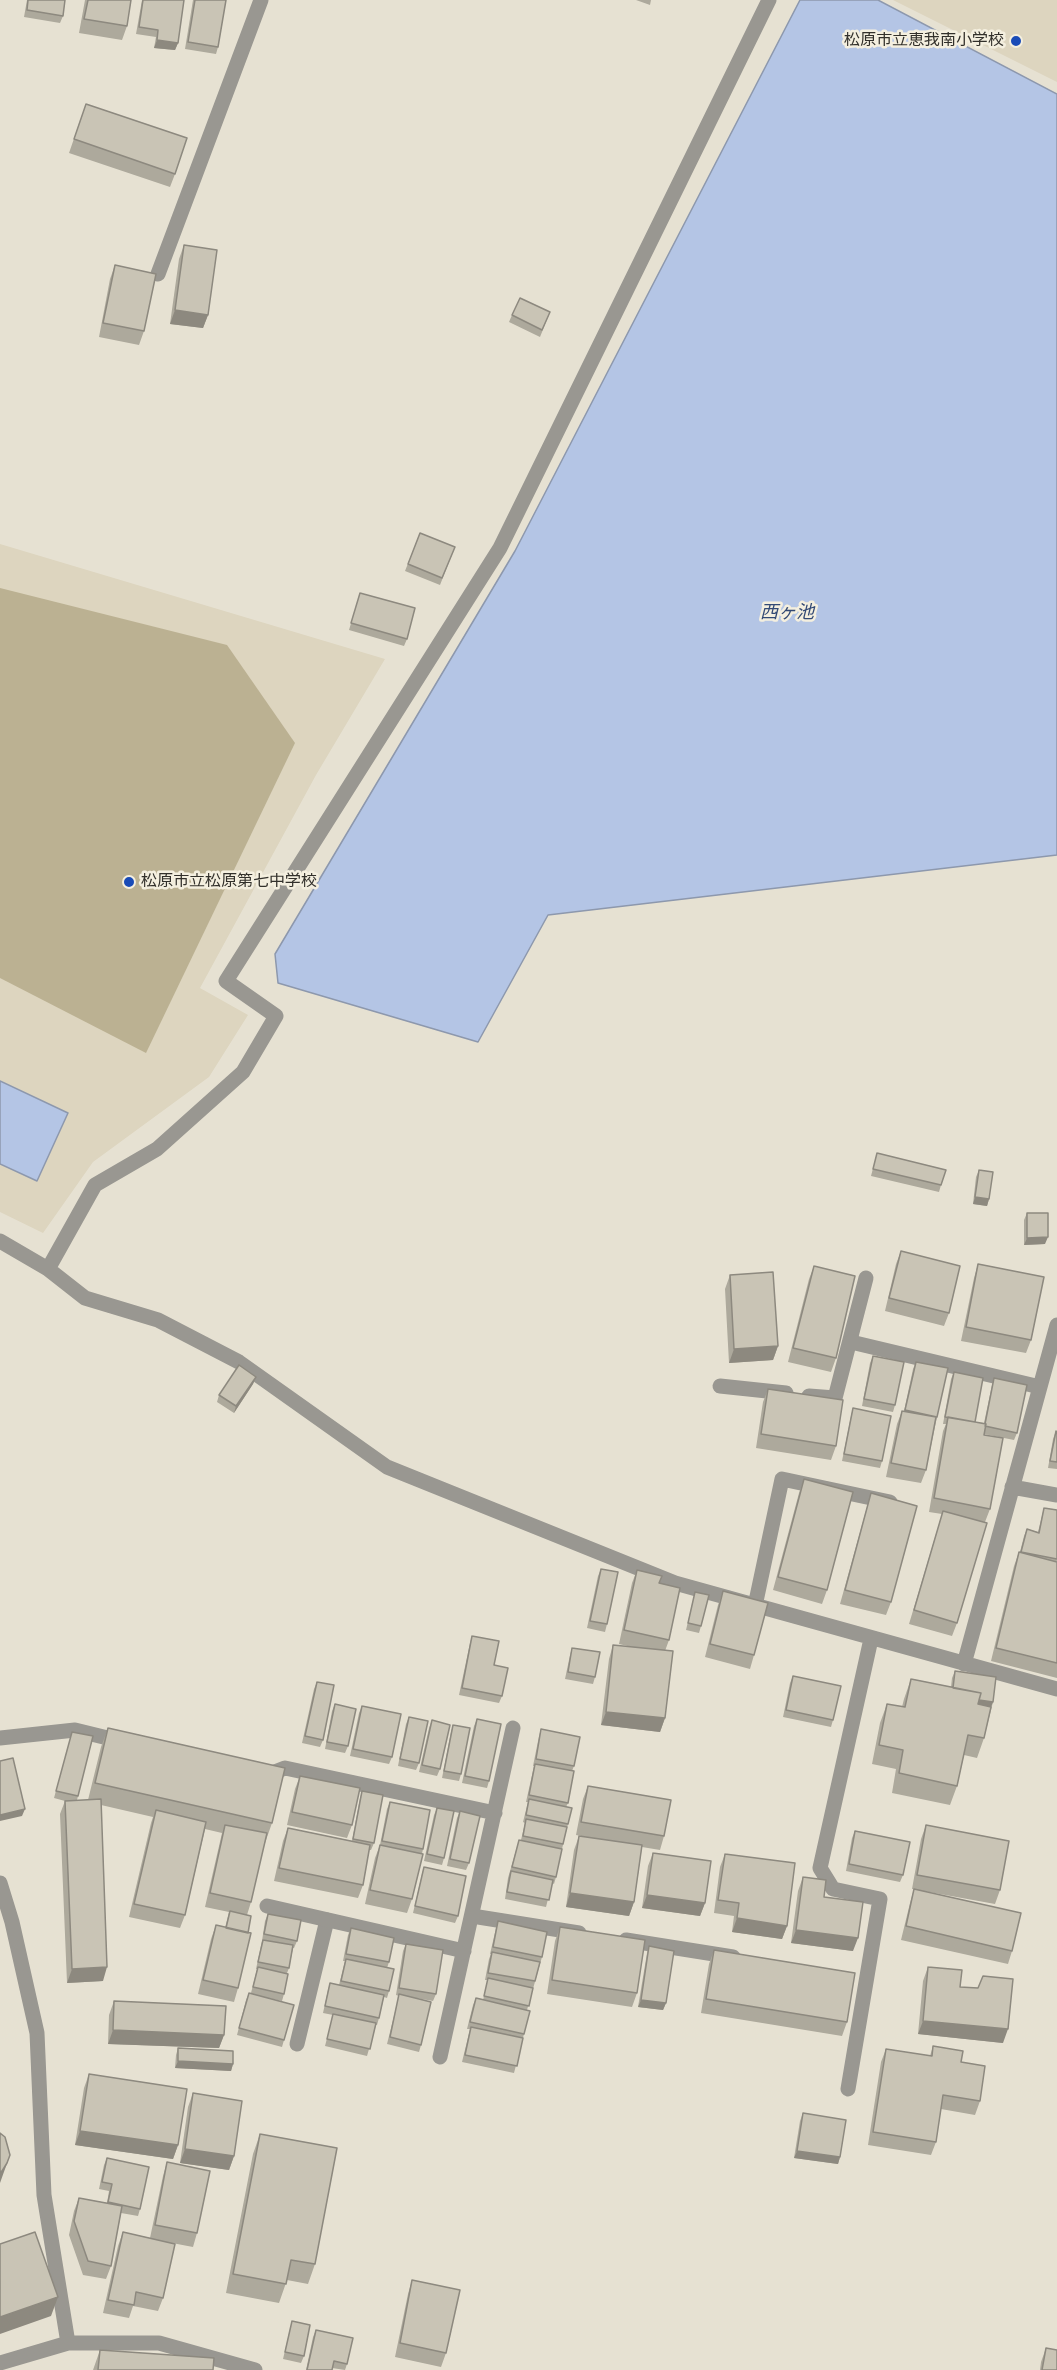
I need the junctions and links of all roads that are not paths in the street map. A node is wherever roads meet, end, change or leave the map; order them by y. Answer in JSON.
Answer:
{"nodes":[{"id":1,"x":261,"y":0,"type":"edge"},
{"id":2,"x":769,"y":0,"type":"edge"},
{"id":3,"x":158,"y":274,"type":"edge"},
{"id":4,"x":0,"y":1241,"type":"edge"},
{"id":5,"x":48,"y":1269,"type":"junction"},
{"id":6,"x":866,"y":1278,"type":"dead end"},
{"id":7,"x":1057,"y":1325,"type":"edge"},
{"id":8,"x":851,"y":1342,"type":"junction"},
{"id":9,"x":720,"y":1386,"type":"dead end"},
{"id":10,"x":1040,"y":1387,"type":"junction"},
{"id":11,"x":1012,"y":1487,"type":"junction"},
{"id":12,"x":1057,"y":1495,"type":"edge"},
{"id":13,"x":902,"y":1505,"type":"edge"},
{"id":14,"x":755,"y":1605,"type":"junction"},
{"id":15,"x":871,"y":1639,"type":"junction"},
{"id":16,"x":964,"y":1664,"type":"junction"},
{"id":17,"x":1057,"y":1689,"type":"edge"},
{"id":18,"x":513,"y":1728,"type":"dead end"},
{"id":19,"x":0,"y":1738,"type":"edge"},
{"id":20,"x":142,"y":1746,"type":"edge"},
{"id":21,"x":256,"y":1773,"type":"edge"},
{"id":22,"x":495,"y":1813,"type":"junction"},
{"id":23,"x":0,"y":1883,"type":"edge"},
{"id":24,"x":267,"y":1906,"type":"dead end"},
{"id":25,"x":472,"y":1916,"type":"junction"},
{"id":26,"x":327,"y":1920,"type":"junction"},
{"id":27,"x":464,"y":1951,"type":"junction"},
{"id":28,"x":750,"y":1960,"type":"edge"},
{"id":29,"x":297,"y":2044,"type":"dead end"},
{"id":30,"x":441,"y":2057,"type":"dead end"},
{"id":31,"x":848,"y":2089,"type":"dead end"},
{"id":32,"x":68,"y":2343,"type":"junction"},
{"id":33,"x":0,"y":2363,"type":"edge"},
{"id":34,"x":255,"y":2370,"type":"edge"}],
"edges":[{"from":1,"to":3,"type":"street"},
{"from":2,"to":5,"type":"street"},
{"from":4,"to":5,"type":"street"},
{"from":5,"to":14,"type":"street"},
{"from":6,"to":8,"type":"street"},
{"from":7,"to":10,"type":"street"},
{"from":8,"to":9,"type":"street"},
{"from":8,"to":10,"type":"street"},
{"from":10,"to":11,"type":"street"},
{"from":11,"to":12,"type":"street"},
{"from":11,"to":16,"type":"street"},
{"from":13,"to":14,"type":"street"},
{"from":14,"to":15,"type":"street"},
{"from":15,"to":16,"type":"street"},
{"from":15,"to":31,"type":"street"},
{"from":16,"to":17,"type":"street"},
{"from":18,"to":22,"type":"street"},
{"from":19,"to":20,"type":"street"},
{"from":21,"to":22,"type":"street"},
{"from":22,"to":25,"type":"street"},
{"from":23,"to":32,"type":"street"},
{"from":24,"to":26,"type":"street"},
{"from":25,"to":27,"type":"street"},
{"from":25,"to":28,"type":"street"},
{"from":26,"to":27,"type":"street"},
{"from":26,"to":29,"type":"street"},
{"from":27,"to":30,"type":"street"},
{"from":32,"to":33,"type":"street"},
{"from":32,"to":34,"type":"street"}]}
